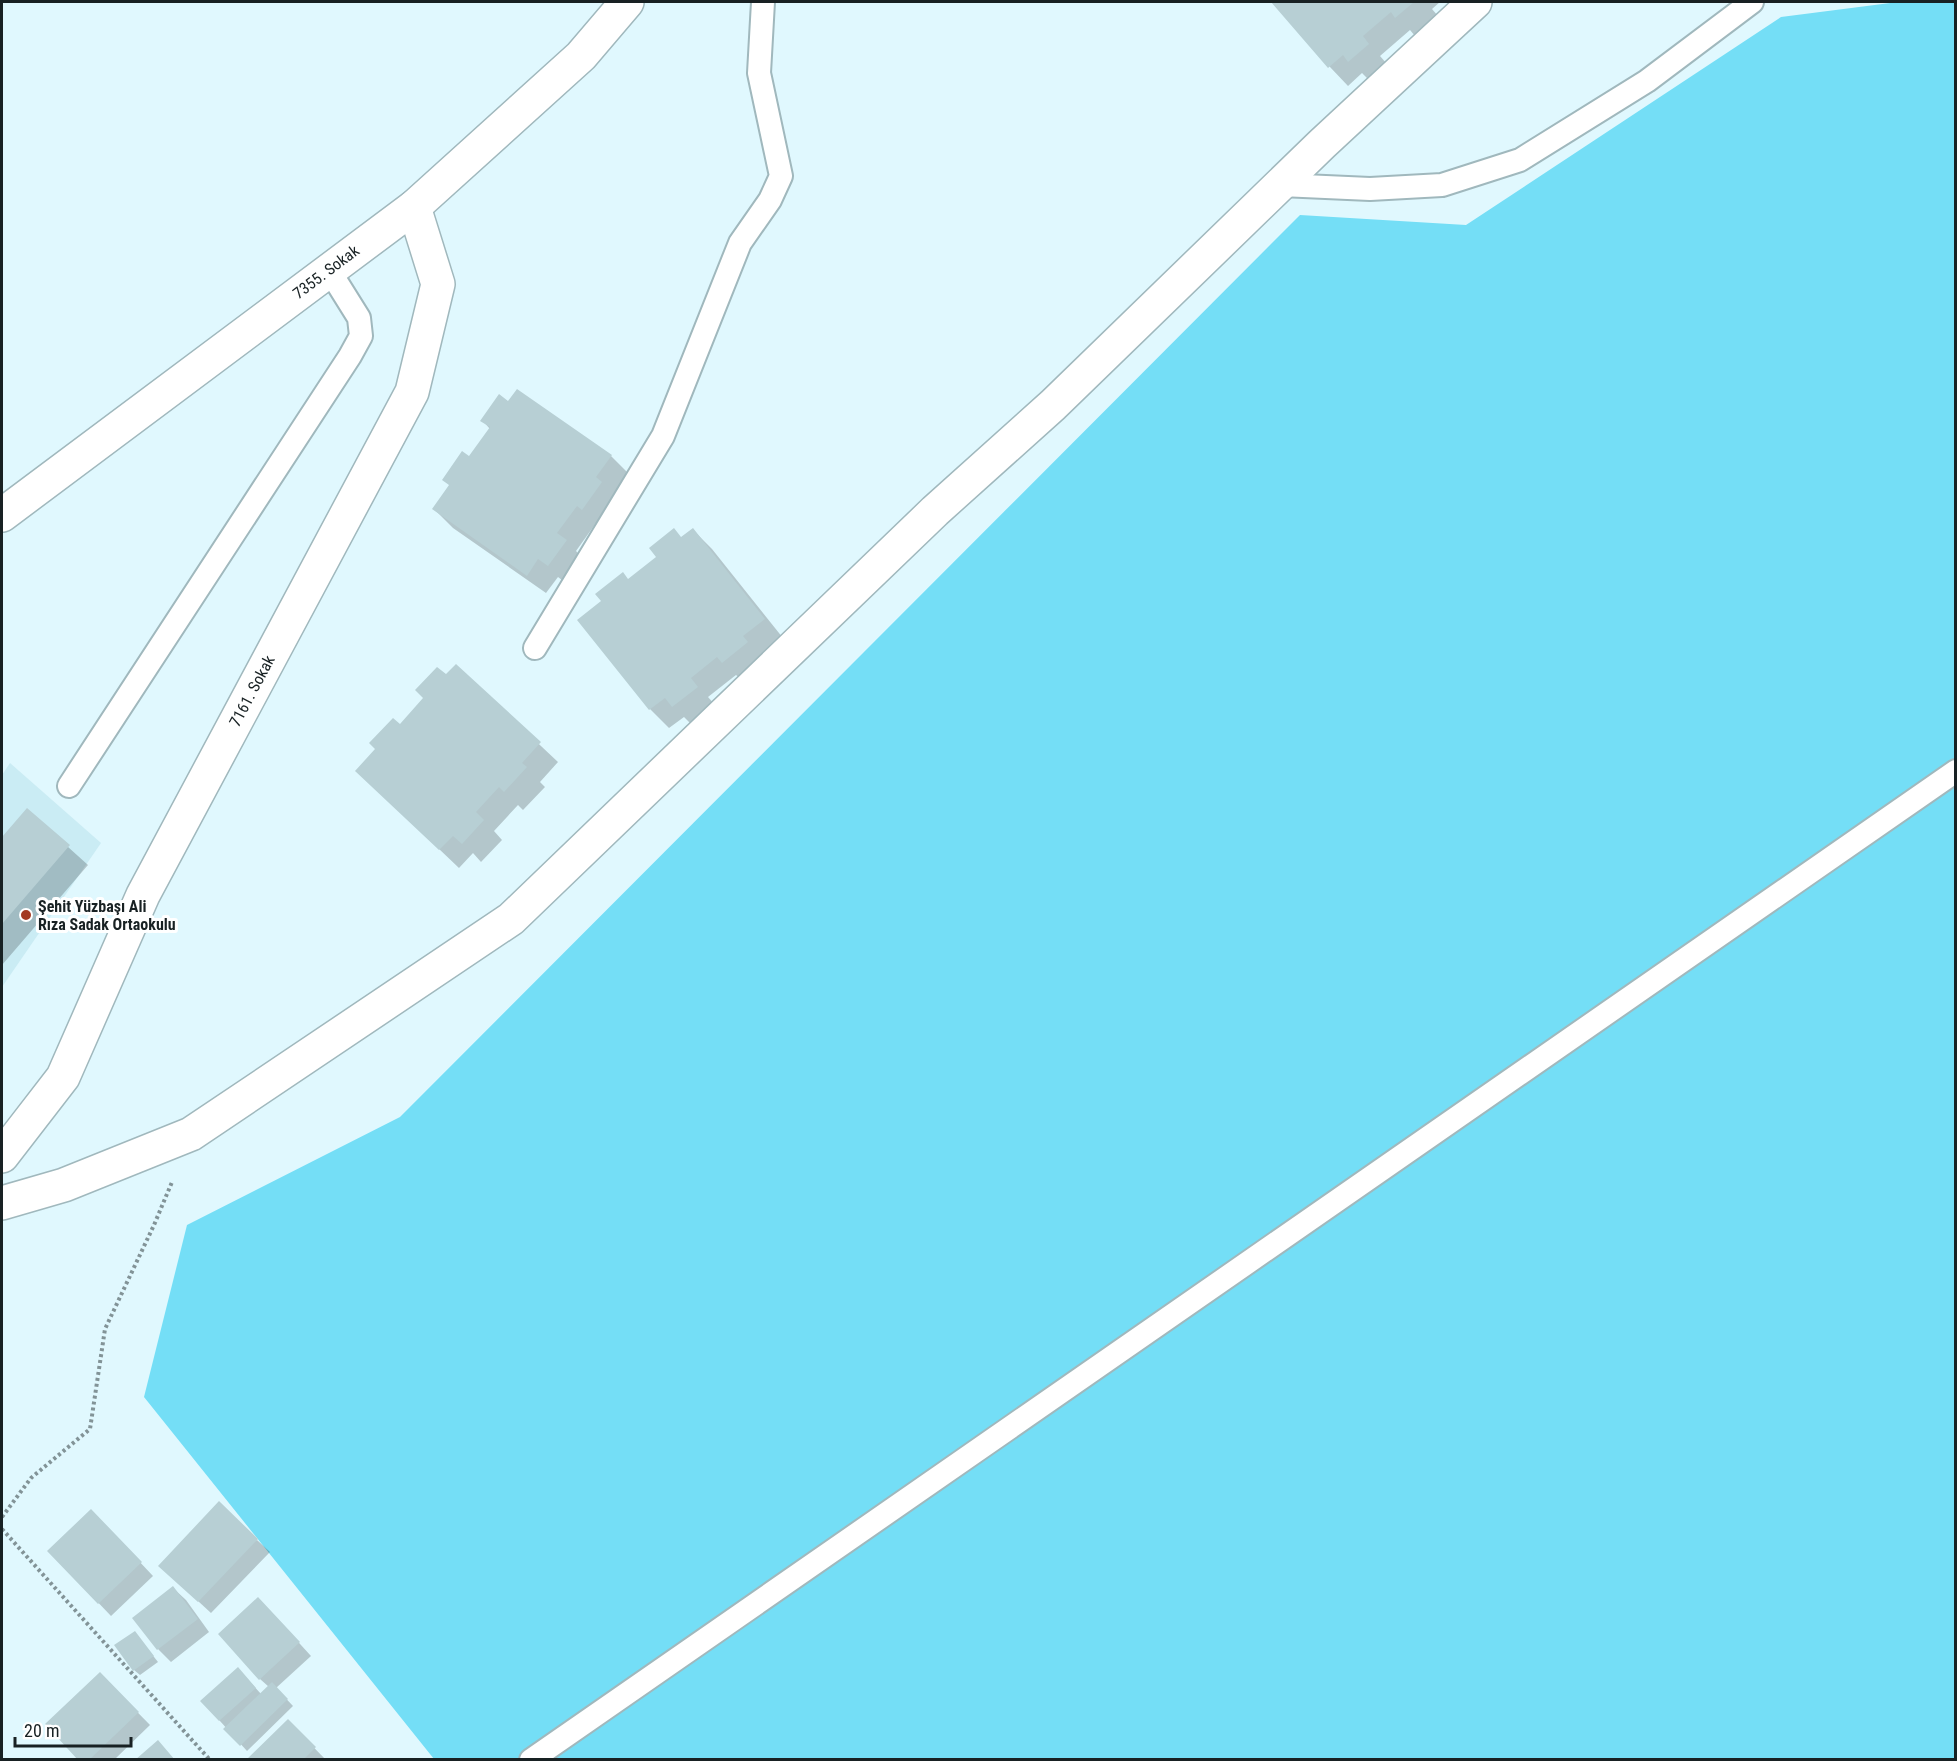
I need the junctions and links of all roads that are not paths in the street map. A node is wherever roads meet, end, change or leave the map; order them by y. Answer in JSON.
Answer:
{"nodes":[{"id":1,"x":627,"y":2,"type":"edge"},
{"id":2,"x":763,"y":2,"type":"edge"},
{"id":3,"x":1475,"y":2,"type":"edge"},
{"id":4,"x":1752,"y":2,"type":"edge"},
{"id":5,"x":1281,"y":185,"type":"junction"},
{"id":6,"x":414,"y":207,"type":"junction"},
{"id":7,"x":329,"y":270,"type":"junction"},
{"id":8,"x":2,"y":514,"type":"edge"},
{"id":9,"x":535,"y":648,"type":"dead end"},
{"id":10,"x":1956,"y":771,"type":"edge"},
{"id":11,"x":69,"y":786,"type":"dead end"},
{"id":12,"x":2,"y":1156,"type":"edge"},
{"id":13,"x":2,"y":1203,"type":"edge"},
{"id":14,"x":531,"y":1760,"type":"edge"}],
"edges":[{"from":1,"to":6,"type":"street","name":"7355. Sokak"},
{"from":2,"to":9,"type":"lane"},
{"from":3,"to":5,"type":"street"},
{"from":4,"to":5,"type":"lane"},
{"from":5,"to":13,"type":"street"},
{"from":6,"to":7,"type":"street","name":"7355. Sokak"},
{"from":6,"to":12,"type":"street","name":"7161. Sokak"},
{"from":7,"to":8,"type":"street","name":"7355. Sokak"},
{"from":7,"to":11,"type":"lane"},
{"from":10,"to":14,"type":"lane"}]}
